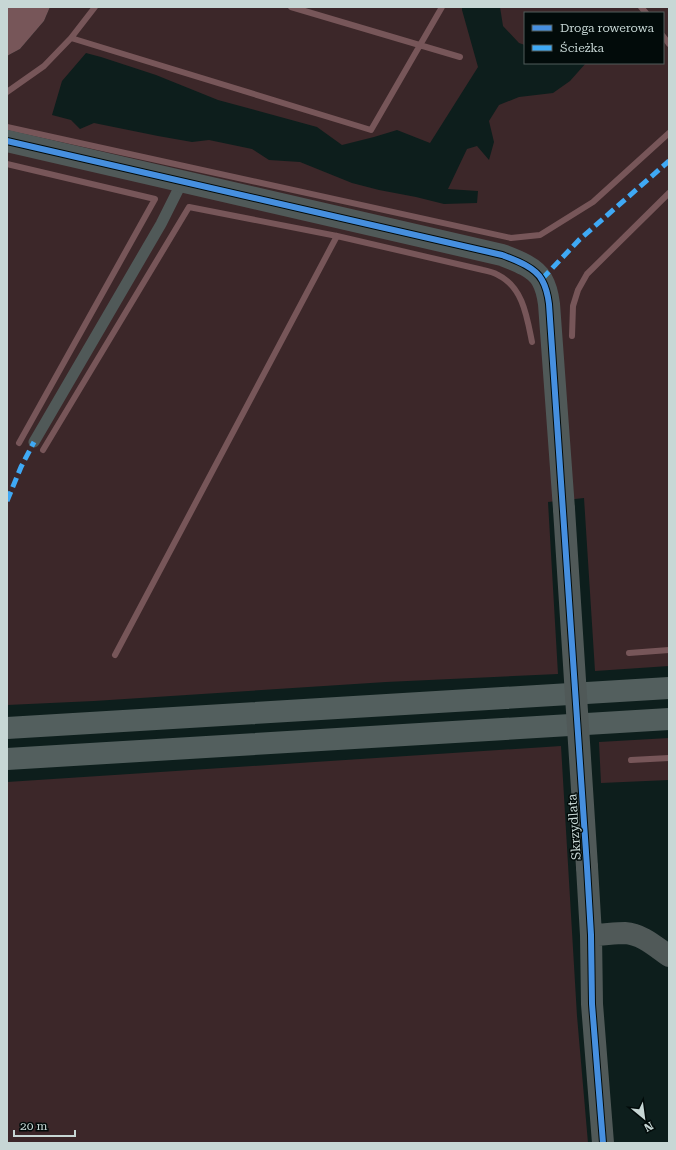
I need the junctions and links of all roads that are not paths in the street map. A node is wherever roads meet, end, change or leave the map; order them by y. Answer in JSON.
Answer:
{"nodes":[{"id":1,"x":7,"y":141,"type":"edge"},
{"id":2,"x":182,"y":182,"type":"junction"},
{"id":3,"x":34,"y":442,"type":"dead end"},
{"id":4,"x":669,"y":688,"type":"edge"},
{"id":5,"x":669,"y":719,"type":"edge"},
{"id":6,"x":7,"y":728,"type":"edge"},
{"id":7,"x":7,"y":759,"type":"edge"},
{"id":8,"x":591,"y":935,"type":"junction"},
{"id":9,"x":669,"y":956,"type":"edge"},
{"id":10,"x":603,"y":1143,"type":"edge"}],
"edges":[{"from":1,"to":2,"type":"street","name":"Skrzydlata"},
{"from":2,"to":3,"type":"lane"},
{"from":2,"to":8,"type":"street","name":"Skrzydlata","bridge":true},
{"from":4,"to":6,"type":"highway"},
{"from":5,"to":7,"type":"highway"},
{"from":8,"to":9,"type":"street"},
{"from":8,"to":10,"type":"street","name":"Skrzydlata"}]}
